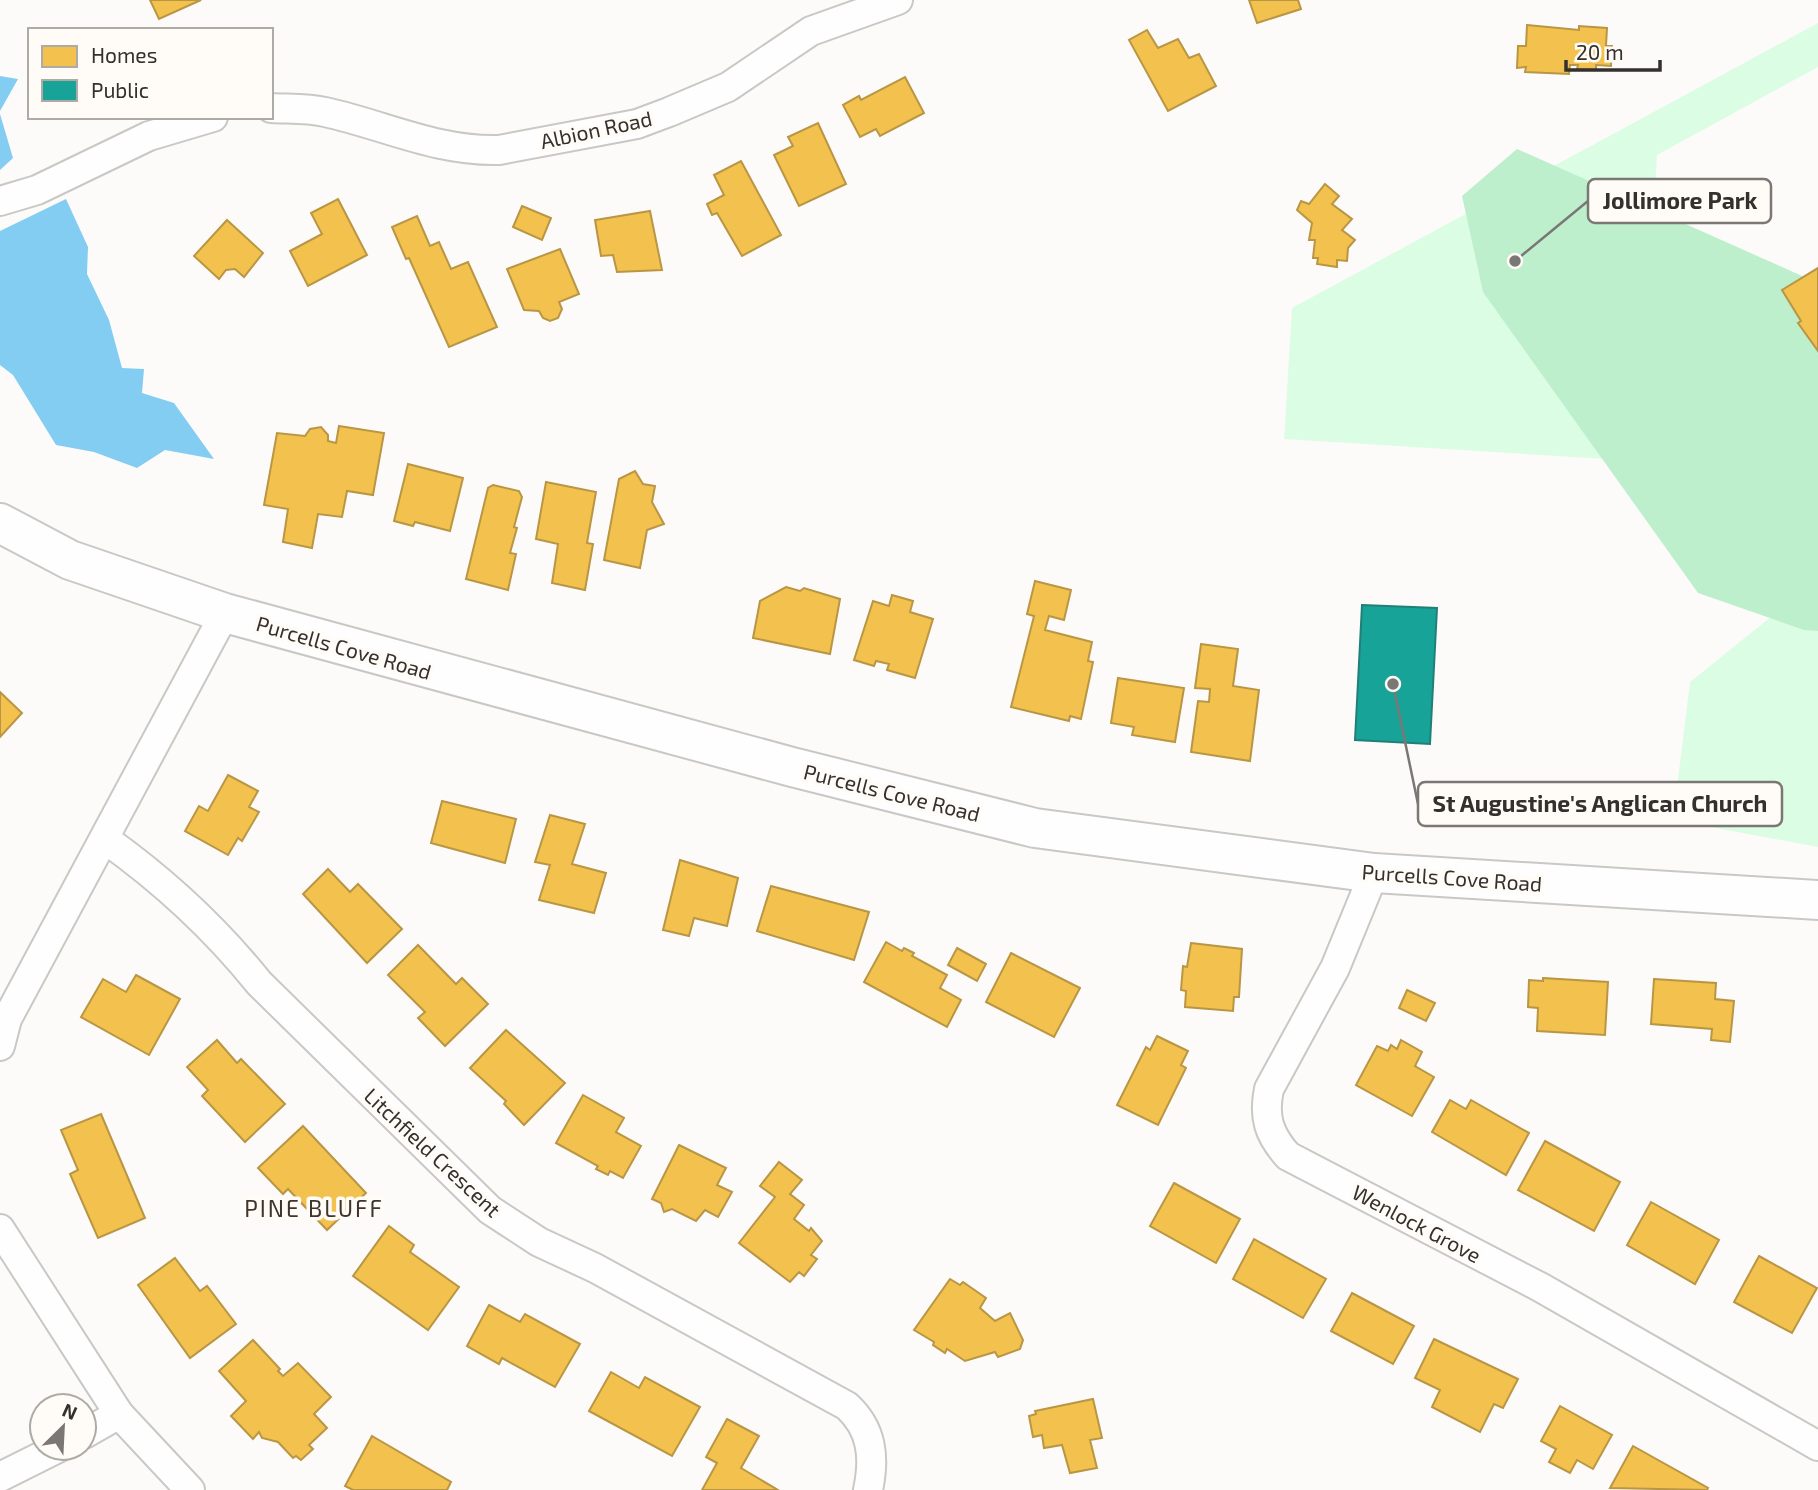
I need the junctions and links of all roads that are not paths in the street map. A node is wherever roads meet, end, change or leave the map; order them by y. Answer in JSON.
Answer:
{"nodes":[{"id":1,"x":898,"y":0,"type":"edge"},
{"id":2,"x":273,"y":108,"type":"edge"},
{"id":3,"x":206,"y":119,"type":"edge"},
{"id":4,"x":0,"y":201,"type":"edge"},
{"id":5,"x":0,"y":523,"type":"edge"},
{"id":6,"x":225,"y":613,"type":"junction"},
{"id":7,"x":105,"y":839,"type":"junction"},
{"id":8,"x":1374,"y":873,"type":"junction"},
{"id":9,"x":1818,"y":900,"type":"edge"},
{"id":10,"x":0,"y":1046,"type":"edge"},
{"id":11,"x":0,"y":1229,"type":"edge"},
{"id":12,"x":119,"y":1414,"type":"junction"},
{"id":13,"x":98,"y":1426,"type":"edge"},
{"id":14,"x":1818,"y":1446,"type":"edge"},
{"id":15,"x":29,"y":1462,"type":"edge"},
{"id":16,"x":0,"y":1476,"type":"edge"},
{"id":17,"x":190,"y":1490,"type":"edge"},
{"id":18,"x":869,"y":1490,"type":"edge"}],
"edges":[{"from":1,"to":2,"type":"street","name":"Albion Road"},
{"from":3,"to":4,"type":"street"},
{"from":5,"to":6,"type":"main road","name":"Purcells Cove Road"},
{"from":6,"to":7,"type":"street"},
{"from":6,"to":8,"type":"main road","name":"Purcells Cove Road"},
{"from":7,"to":10,"type":"street"},
{"from":7,"to":18,"type":"street","name":"Litchfield Crescent"},
{"from":8,"to":9,"type":"main road","name":"Purcells Cove Road"},
{"from":8,"to":14,"type":"street","name":"Wenlock Grove"},
{"from":11,"to":12,"type":"street"},
{"from":12,"to":13,"type":"street"},
{"from":12,"to":17,"type":"street"},
{"from":15,"to":16,"type":"street"}]}
